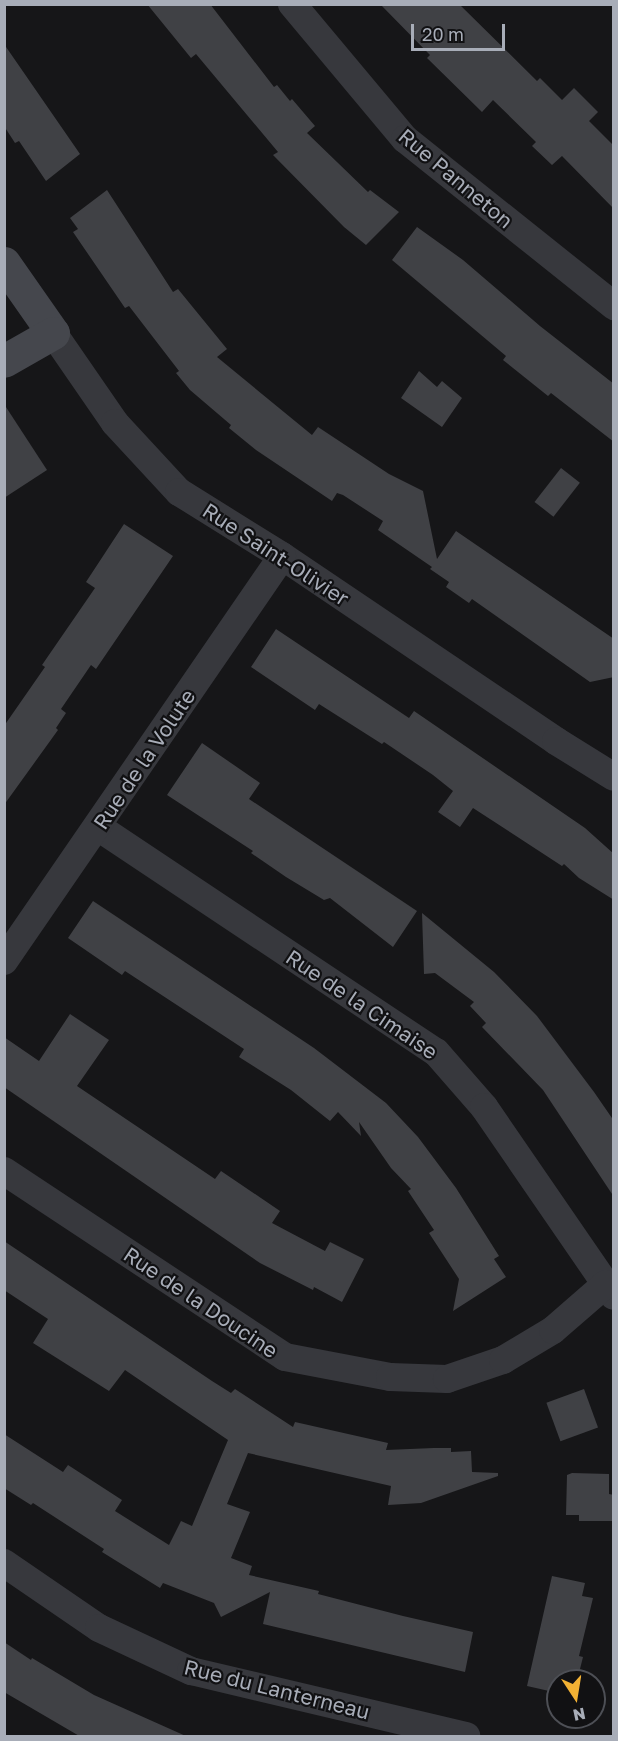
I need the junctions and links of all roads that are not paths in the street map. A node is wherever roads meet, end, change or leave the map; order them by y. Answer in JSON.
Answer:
{"nodes":[{"id":1,"x":292,"y":4,"type":"edge"},
{"id":2,"x":4,"y":263,"type":"edge"},
{"id":3,"x":614,"y":306,"type":"edge"},
{"id":4,"x":53,"y":333,"type":"junction"},
{"id":5,"x":4,"y":361,"type":"edge"},
{"id":6,"x":282,"y":556,"type":"junction"},
{"id":7,"x":614,"y":777,"type":"edge"},
{"id":8,"x":98,"y":827,"type":"junction"},
{"id":9,"x":4,"y":961,"type":"edge"},
{"id":10,"x":4,"y":1171,"type":"edge"},
{"id":11,"x":610,"y":1290,"type":"edge"},
{"id":12,"x":4,"y":1563,"type":"edge"},
{"id":13,"x":466,"y":1737,"type":"edge"}],
"edges":[{"from":1,"to":3,"type":"street","name":"Rue Panneton"},
{"from":2,"to":4,"type":"street","name":"Rue Saint-Olivier"},
{"from":4,"to":5,"type":"street"},
{"from":4,"to":6,"type":"street","name":"Rue Saint-Olivier"},
{"from":6,"to":7,"type":"street","name":"Rue Saint-Olivier"},
{"from":6,"to":8,"type":"street","name":"Rue de la Volute"},
{"from":8,"to":9,"type":"street","name":"Rue de la Volute"},
{"from":8,"to":11,"type":"street","name":"Rue de la Cimaise"},
{"from":10,"to":11,"type":"street","name":"Rue de la Doucine"},
{"from":12,"to":13,"type":"street","name":"Rue du Lanterneau"}]}
